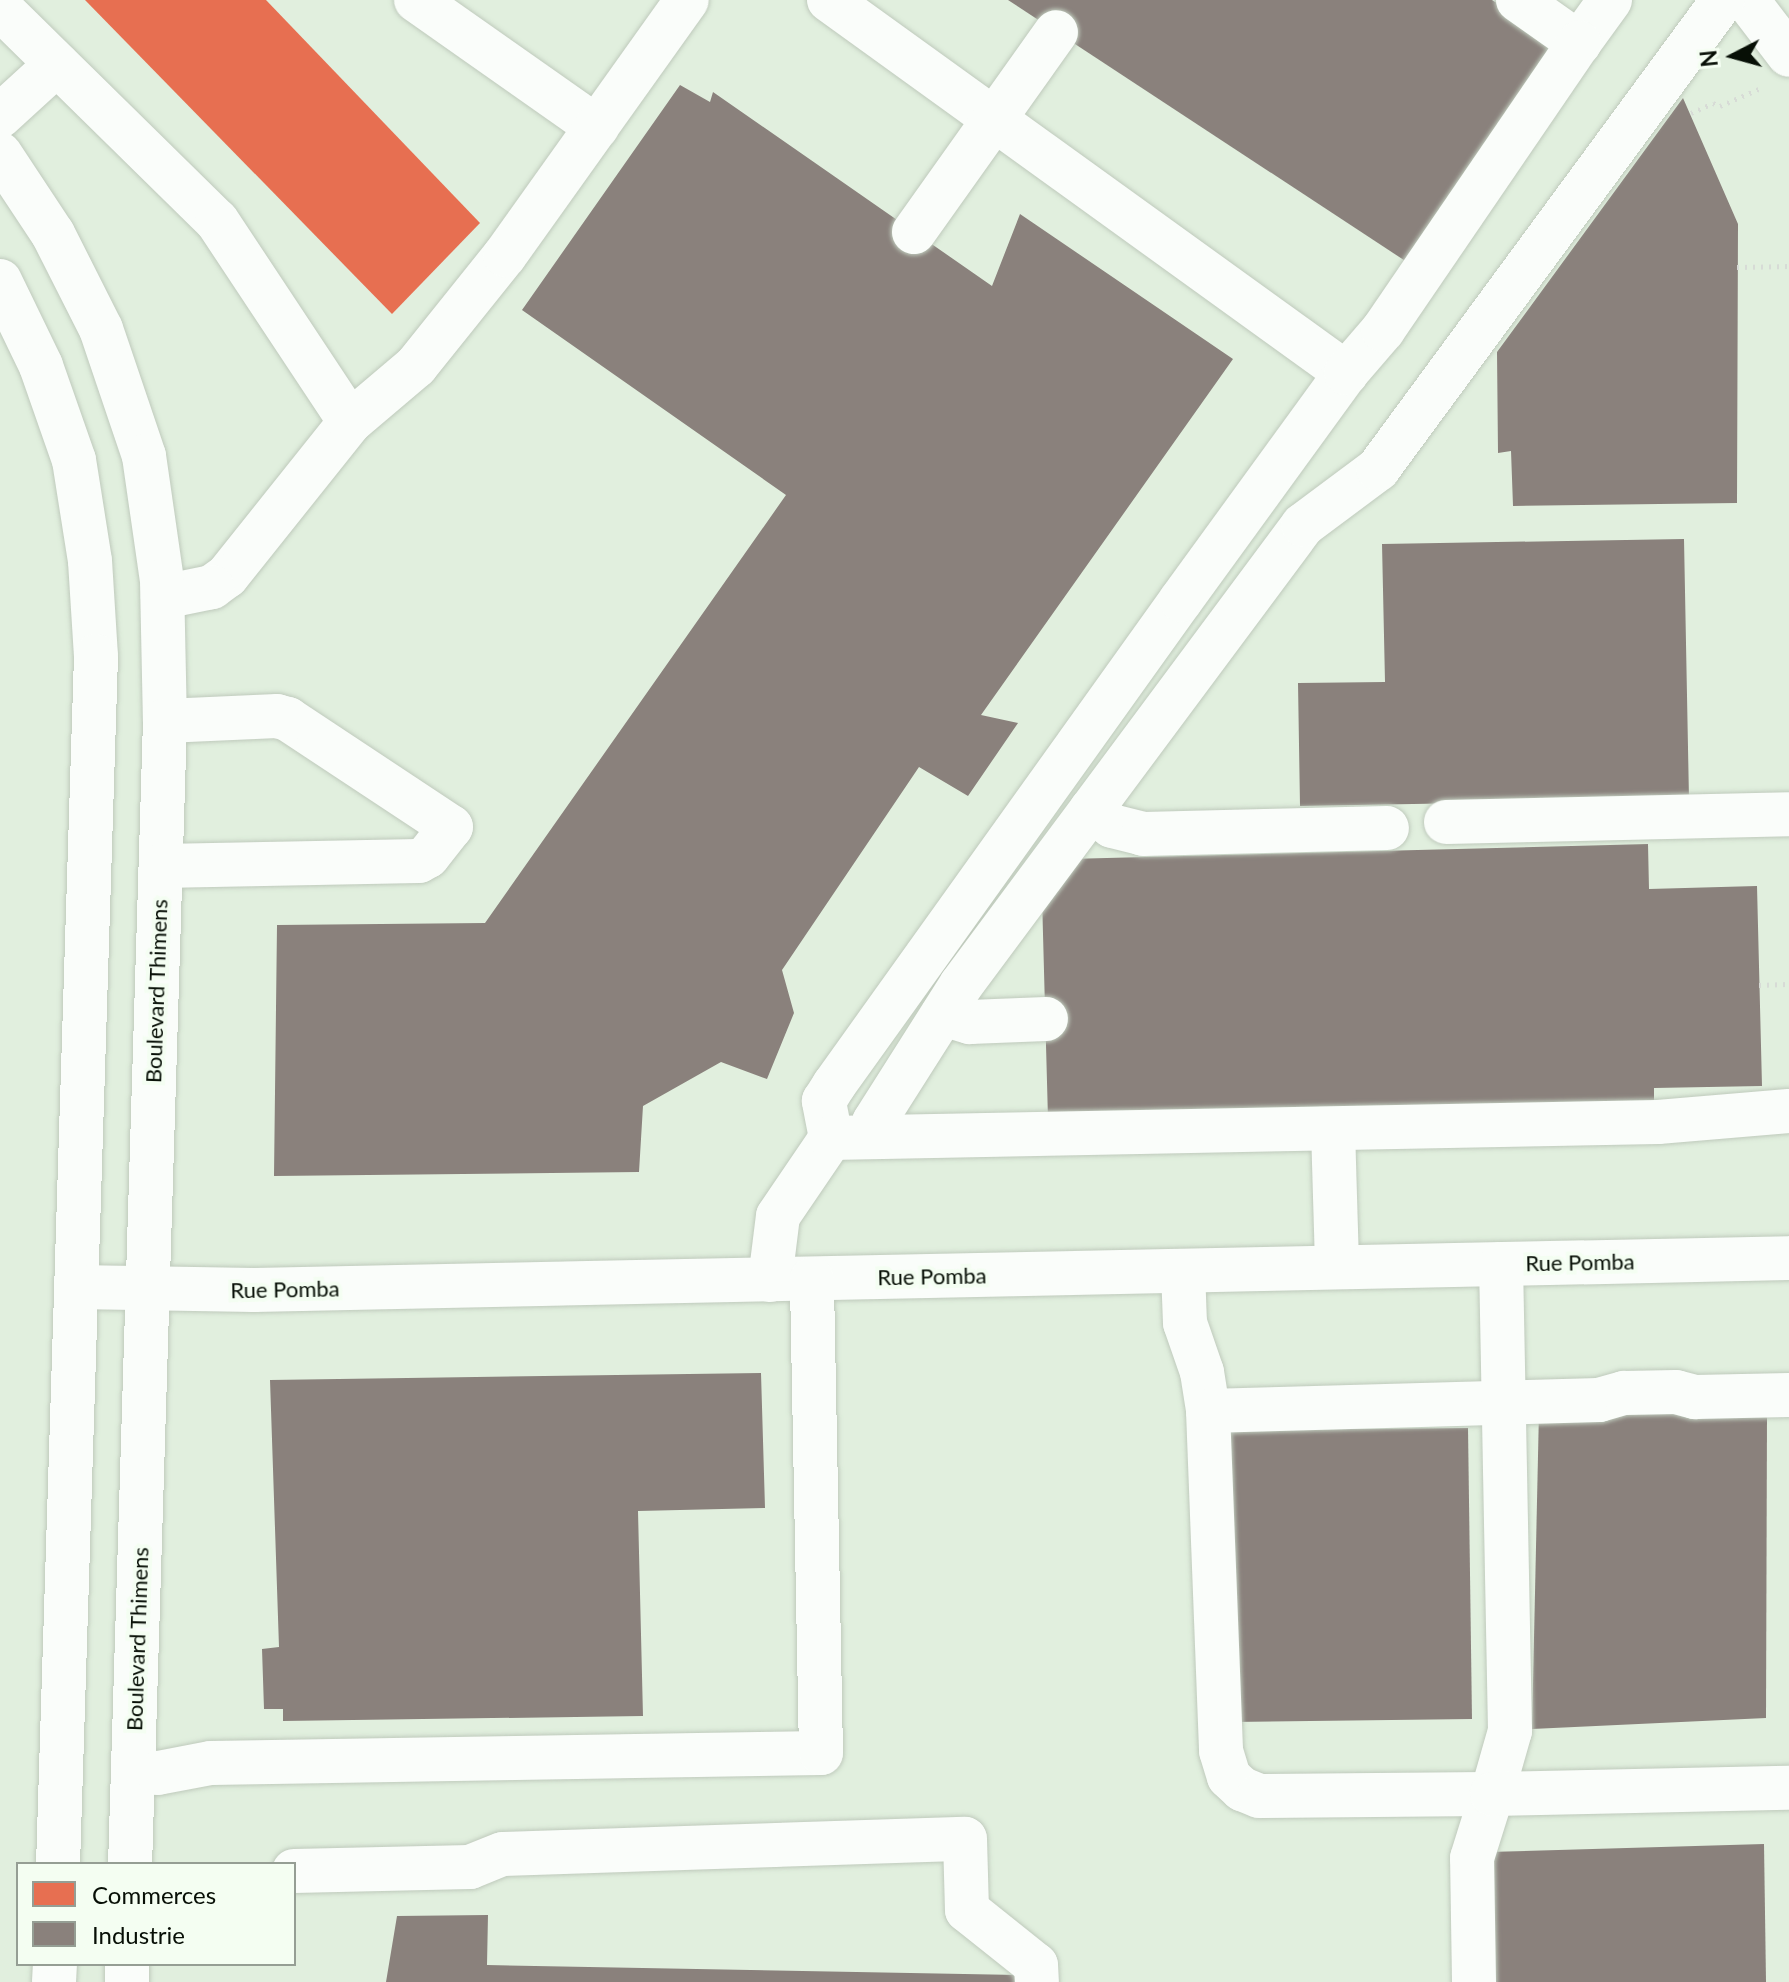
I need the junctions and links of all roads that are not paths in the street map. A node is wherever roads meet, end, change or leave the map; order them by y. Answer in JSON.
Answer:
{"nodes":[{"id":1,"x":416,"y":0,"type":"edge"},
{"id":2,"x":687,"y":0,"type":"edge"},
{"id":3,"x":829,"y":0,"type":"edge"},
{"id":4,"x":1518,"y":0,"type":"edge"},
{"id":5,"x":1610,"y":0,"type":"edge"},
{"id":6,"x":1723,"y":0,"type":"edge"},
{"id":7,"x":1747,"y":0,"type":"edge"},
{"id":8,"x":0,"y":8,"type":"edge"},
{"id":9,"x":1056,"y":32,"type":"dead end"},
{"id":10,"x":1579,"y":43,"type":"junction"},
{"id":11,"x":1789,"y":55,"type":"edge"},
{"id":12,"x":57,"y":64,"type":"junction"},
{"id":13,"x":0,"y":116,"type":"edge"},
{"id":14,"x":994,"y":119,"type":"junction"},
{"id":15,"x":597,"y":127,"type":"junction"},
{"id":16,"x":0,"y":154,"type":"edge"},
{"id":17,"x":914,"y":232,"type":"dead end"},
{"id":18,"x":0,"y":281,"type":"edge"},
{"id":19,"x":1346,"y":373,"type":"junction"},
{"id":20,"x":350,"y":422,"type":"junction"},
{"id":21,"x":163,"y":597,"type":"junction"},
{"id":22,"x":165,"y":721,"type":"junction"},
{"id":23,"x":1091,"y":810,"type":"junction"},
{"id":24,"x":1789,"y":814,"type":"edge"},
{"id":25,"x":1446,"y":822,"type":"dead end"},
{"id":26,"x":1387,"y":828,"type":"dead end"},
{"id":27,"x":161,"y":866,"type":"junction"},
{"id":28,"x":943,"y":1014,"type":"junction"},
{"id":29,"x":1046,"y":1019,"type":"dead end"},
{"id":30,"x":1789,"y":1111,"type":"edge"},
{"id":31,"x":1333,"y":1129,"type":"junction"},
{"id":32,"x":851,"y":1138,"type":"junction"},
{"id":33,"x":1789,"y":1258,"type":"edge"},
{"id":34,"x":1501,"y":1264,"type":"junction"},
{"id":35,"x":1337,"y":1267,"type":"junction"},
{"id":36,"x":1183,"y":1271,"type":"junction"},
{"id":37,"x":791,"y":1280,"type":"junction"},
{"id":38,"x":76,"y":1287,"type":"junction"},
{"id":39,"x":148,"y":1289,"type":"junction"},
{"id":40,"x":1789,"y":1395,"type":"edge"},
{"id":41,"x":1505,"y":1403,"type":"junction"},
{"id":42,"x":1208,"y":1411,"type":"junction"},
{"id":43,"x":133,"y":1772,"type":"junction"},
{"id":44,"x":1789,"y":1788,"type":"edge"},
{"id":45,"x":1492,"y":1794,"type":"junction"},
{"id":46,"x":58,"y":1862,"type":"edge"},
{"id":47,"x":130,"y":1862,"type":"edge"},
{"id":48,"x":296,"y":1871,"type":"edge"},
{"id":49,"x":1037,"y":1982,"type":"edge"},
{"id":50,"x":1474,"y":1982,"type":"edge"}],
"edges":[{"from":1,"to":15,"type":"street"},
{"from":2,"to":15,"type":"street"},
{"from":3,"to":14,"type":"street"},
{"from":4,"to":10,"type":"street"},
{"from":5,"to":10,"type":"street"},
{"from":6,"to":23,"type":"street"},
{"from":7,"to":11,"type":"street"},
{"from":8,"to":12,"type":"street"},
{"from":9,"to":14,"type":"street"},
{"from":10,"to":19,"type":"street"},
{"from":12,"to":13,"type":"street"},
{"from":12,"to":20,"type":"street"},
{"from":14,"to":17,"type":"street"},
{"from":14,"to":19,"type":"street"},
{"from":15,"to":20,"type":"street"},
{"from":16,"to":21,"type":"street","name":"Boulevard Thimens"},
{"from":18,"to":38,"type":"street"},
{"from":19,"to":32,"type":"street"},
{"from":20,"to":21,"type":"street"},
{"from":21,"to":22,"type":"street","name":"Boulevard Thimens"},
{"from":22,"to":27,"type":"street","name":"Boulevard Thimens"},
{"from":22,"to":27,"type":"street"},
{"from":23,"to":26,"type":"street"},
{"from":23,"to":28,"type":"street"},
{"from":24,"to":25,"type":"street"},
{"from":27,"to":39,"type":"street","name":"Boulevard Thimens"},
{"from":28,"to":29,"type":"street"},
{"from":28,"to":32,"type":"street"},
{"from":30,"to":31,"type":"street"},
{"from":31,"to":32,"type":"street"},
{"from":31,"to":35,"type":"street"},
{"from":32,"to":37,"type":"street"},
{"from":33,"to":34,"type":"street","name":"Rue Pomba"},
{"from":34,"to":35,"type":"street","name":"Rue Pomba"},
{"from":34,"to":41,"type":"street"},
{"from":35,"to":36,"type":"street","name":"Rue Pomba"},
{"from":36,"to":37,"type":"street","name":"Rue Pomba"},
{"from":36,"to":42,"type":"street"},
{"from":37,"to":39,"type":"street","name":"Rue Pomba"},
{"from":37,"to":43,"type":"street"},
{"from":38,"to":39,"type":"street","name":"Rue Pomba"},
{"from":38,"to":46,"type":"street"},
{"from":39,"to":43,"type":"street","name":"Boulevard Thimens"},
{"from":40,"to":41,"type":"street"},
{"from":41,"to":42,"type":"street"},
{"from":41,"to":45,"type":"street"},
{"from":42,"to":45,"type":"street"},
{"from":43,"to":47,"type":"street","name":"Boulevard Thimens"},
{"from":44,"to":45,"type":"street"},
{"from":45,"to":50,"type":"street"},
{"from":48,"to":49,"type":"street"}]}
